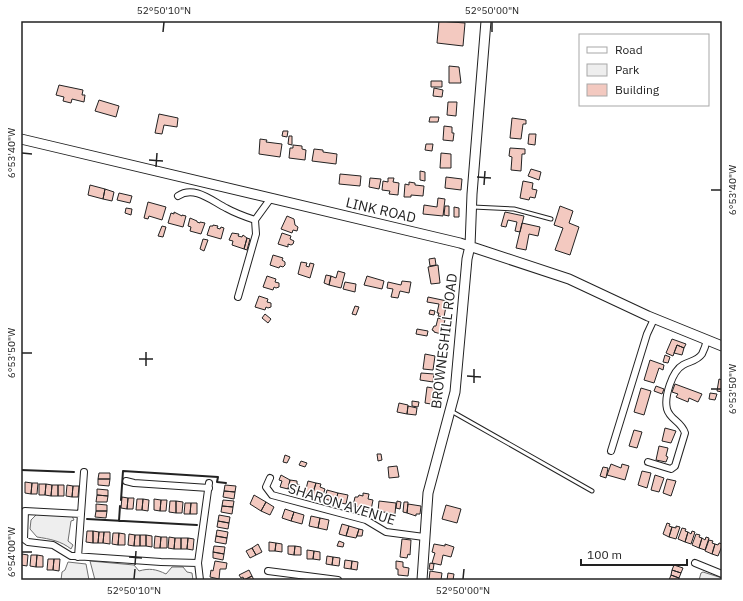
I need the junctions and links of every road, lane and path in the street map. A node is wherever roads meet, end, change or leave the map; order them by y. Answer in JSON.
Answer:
{"nodes":[{"id":1,"x":486,"y":21,"type":"edge"},
{"id":2,"x":21,"y":139,"type":"edge"},
{"id":3,"x":178,"y":196,"type":"dead end"},
{"id":4,"x":271,"y":198,"type":"junction"},
{"id":5,"x":471,"y":206,"type":"junction"},
{"id":6,"x":551,"y":219,"type":"dead end"},
{"id":7,"x":255,"y":220,"type":"junction"},
{"id":8,"x":470,"y":246,"type":"junction"},
{"id":9,"x":238,"y":297,"type":"dead end"},
{"id":10,"x":654,"y":319,"type":"junction"},
{"id":11,"x":707,"y":340,"type":"junction"},
{"id":12,"x":722,"y":346,"type":"edge"},
{"id":13,"x":451,"y":411,"type":"junction"},
{"id":14,"x":611,"y":451,"type":"dead end"},
{"id":15,"x":648,"y":462,"type":"dead end"},
{"id":16,"x":84,"y":472,"type":"dead end"},
{"id":17,"x":270,"y":478,"type":"dead end"},
{"id":18,"x":126,"y":481,"type":"dead end"},
{"id":19,"x":592,"y":491,"type":"dead end"},
{"id":20,"x":81,"y":514,"type":"junction"},
{"id":21,"x":424,"y":537,"type":"junction"},
{"id":22,"x":78,"y":557,"type":"junction"},
{"id":23,"x":198,"y":563,"type":"junction"},
{"id":24,"x":695,"y":563,"type":"dead end"},
{"id":25,"x":268,"y":571,"type":"dead end"},
{"id":26,"x":722,"y":574,"type":"edge"},
{"id":27,"x":200,"y":580,"type":"edge"},
{"id":28,"x":338,"y":580,"type":"edge"},
{"id":29,"x":422,"y":580,"type":"edge"}],
"edges":[{"from":1,"to":5,"type":"street","name":"BROWNESHILL ROAD"},
{"from":2,"to":4,"type":"street","name":"LINK ROAD"},
{"from":3,"to":7,"type":"street"},
{"from":4,"to":7,"type":"street"},
{"from":4,"to":8,"type":"street","name":"LINK ROAD"},
{"from":5,"to":6,"type":"lane"},
{"from":5,"to":8,"type":"street","name":"BROWNESHILL ROAD"},
{"from":7,"to":9,"type":"street"},
{"from":8,"to":10,"type":"street","name":"LINK ROAD"},
{"from":8,"to":13,"type":"street","name":"BROWNESHILL ROAD"},
{"from":10,"to":11,"type":"street","name":"LINK ROAD"},
{"from":10,"to":14,"type":"street"},
{"from":11,"to":12,"type":"street","name":"LINK ROAD"},
{"from":11,"to":15,"type":"street"},
{"from":13,"to":19,"type":"lane"},
{"from":13,"to":21,"type":"street","name":"BROWNESHILL ROAD"},
{"from":16,"to":20,"type":"street"},
{"from":17,"to":21,"type":"street","name":"SHARON AVENUE"},
{"from":18,"to":23,"type":"street"},
{"from":20,"to":22,"type":"street"},
{"from":20,"to":22,"type":"street"},
{"from":21,"to":29,"type":"street","name":"BROWNESHILL ROAD"},
{"from":22,"to":23,"type":"street"},
{"from":23,"to":27,"type":"street"},
{"from":24,"to":26,"type":"street"},
{"from":25,"to":28,"type":"street"}]}
